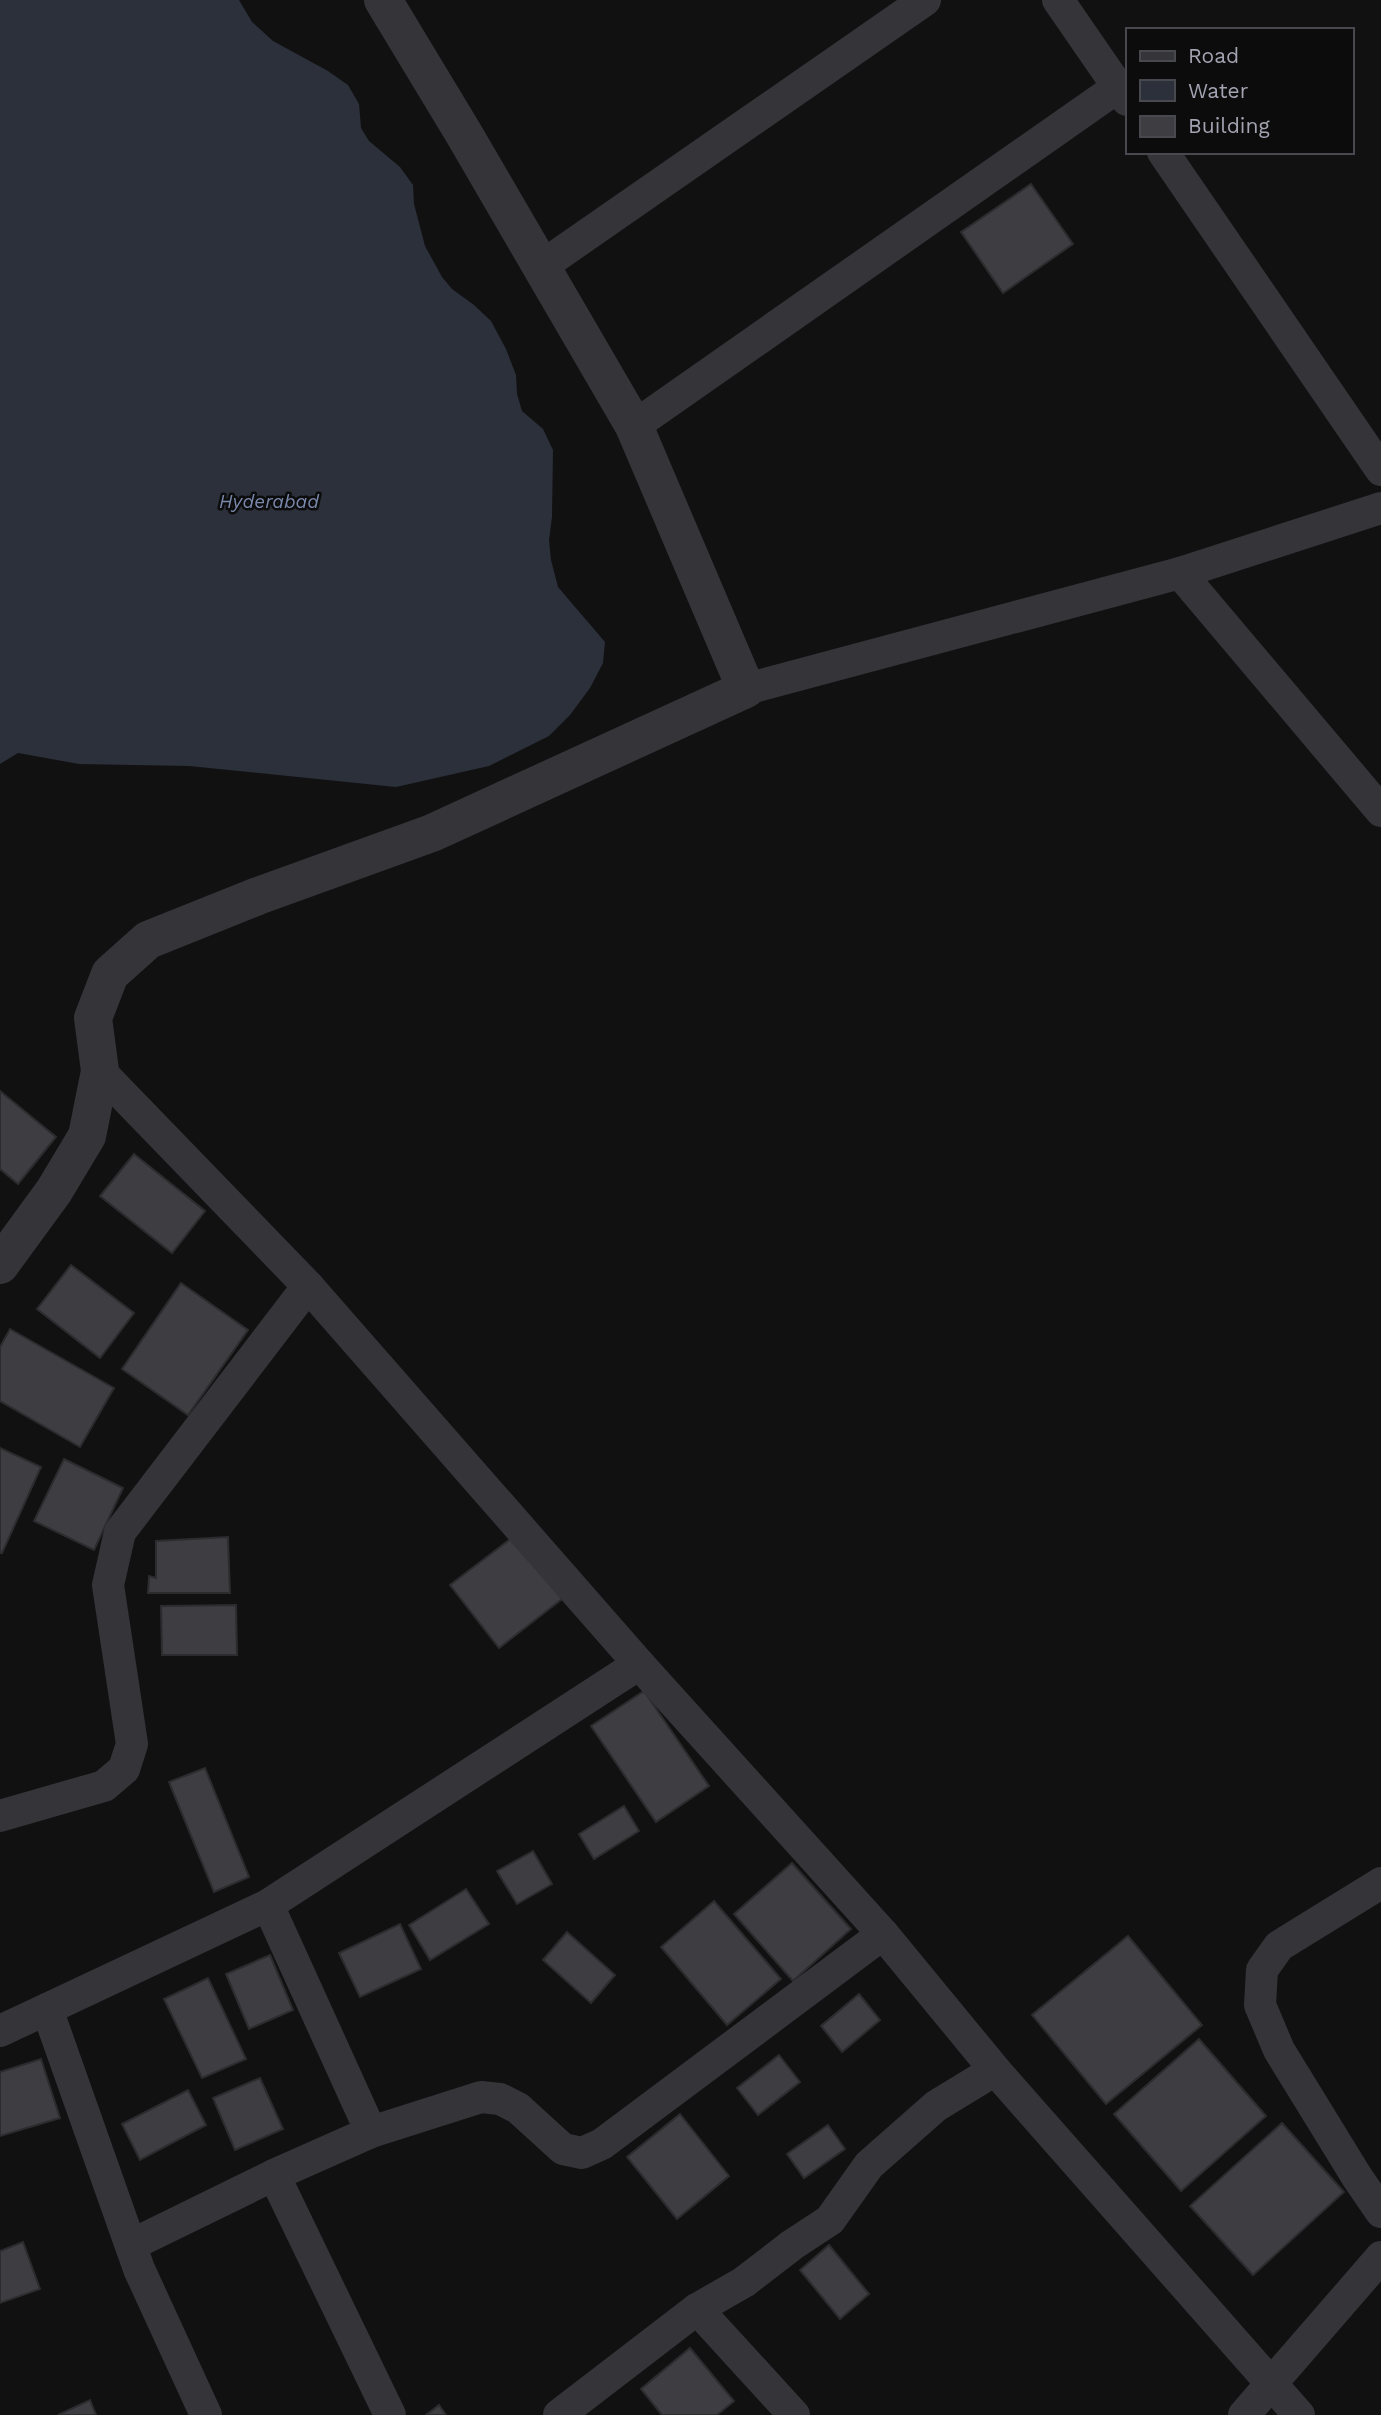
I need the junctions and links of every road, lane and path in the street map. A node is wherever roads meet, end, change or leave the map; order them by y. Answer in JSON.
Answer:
{"nodes":[{"id":1,"x":383,"y":0,"type":"edge"},
{"id":2,"x":926,"y":0,"type":"edge"},
{"id":3,"x":1058,"y":0,"type":"edge"},
{"id":4,"x":1123,"y":93,"type":"edge"},
{"id":5,"x":1164,"y":154,"type":"edge"},
{"id":6,"x":542,"y":266,"type":"junction"},
{"id":7,"x":634,"y":426,"type":"junction"},
{"id":8,"x":1381,"y":470,"type":"edge"},
{"id":9,"x":1381,"y":508,"type":"edge"},
{"id":10,"x":1180,"y":573,"type":"junction"},
{"id":11,"x":746,"y":689,"type":"junction"},
{"id":12,"x":1381,"y":811,"type":"edge"},
{"id":13,"x":100,"y":1071,"type":"junction"},
{"id":14,"x":0,"y":1265,"type":"edge"},
{"id":15,"x":309,"y":1286,"type":"junction"},
{"id":16,"x":639,"y":1664,"type":"junction"},
{"id":17,"x":0,"y":1816,"type":"edge"},
{"id":18,"x":1381,"y":1883,"type":"edge"},
{"id":19,"x":268,"y":1905,"type":"junction"},
{"id":20,"x":883,"y":1934,"type":"junction"},
{"id":21,"x":47,"y":2009,"type":"junction"},
{"id":22,"x":0,"y":2031,"type":"edge"},
{"id":23,"x":995,"y":2070,"type":"junction"},
{"id":24,"x":371,"y":2132,"type":"junction"},
{"id":25,"x":274,"y":2175,"type":"junction"},
{"id":26,"x":1381,"y":2212,"type":"edge"},
{"id":27,"x":131,"y":2245,"type":"junction"},
{"id":28,"x":1381,"y":2257,"type":"edge"},
{"id":29,"x":697,"y":2309,"type":"junction"},
{"id":30,"x":1270,"y":2383,"type":"junction"},
{"id":31,"x":206,"y":2415,"type":"edge"},
{"id":32,"x":390,"y":2415,"type":"edge"},
{"id":33,"x":559,"y":2415,"type":"edge"},
{"id":34,"x":794,"y":2415,"type":"edge"},
{"id":35,"x":1244,"y":2415,"type":"edge"},
{"id":36,"x":1300,"y":2415,"type":"edge"}],
"edges":[{"from":1,"to":6,"type":"street"},
{"from":2,"to":6,"type":"street"},
{"from":3,"to":4,"type":"street"},
{"from":4,"to":7,"type":"street"},
{"from":5,"to":8,"type":"street"},
{"from":6,"to":7,"type":"street"},
{"from":7,"to":11,"type":"street"},
{"from":9,"to":10,"type":"street"},
{"from":10,"to":11,"type":"street"},
{"from":10,"to":12,"type":"street"},
{"from":11,"to":13,"type":"street"},
{"from":13,"to":14,"type":"street"},
{"from":13,"to":15,"type":"street"},
{"from":15,"to":16,"type":"street"},
{"from":15,"to":17,"type":"street"},
{"from":16,"to":19,"type":"street"},
{"from":16,"to":20,"type":"street"},
{"from":18,"to":26,"type":"street"},
{"from":19,"to":21,"type":"street"},
{"from":19,"to":24,"type":"street"},
{"from":20,"to":23,"type":"street"},
{"from":20,"to":24,"type":"street"},
{"from":21,"to":22,"type":"street"},
{"from":21,"to":27,"type":"street"},
{"from":23,"to":29,"type":"street"},
{"from":23,"to":30,"type":"street"},
{"from":24,"to":25,"type":"street"},
{"from":25,"to":27,"type":"street"},
{"from":25,"to":32,"type":"street"},
{"from":27,"to":31,"type":"street"},
{"from":28,"to":30,"type":"street"},
{"from":29,"to":33,"type":"street"},
{"from":29,"to":34,"type":"street"},
{"from":30,"to":35,"type":"street"},
{"from":30,"to":36,"type":"street"}]}
